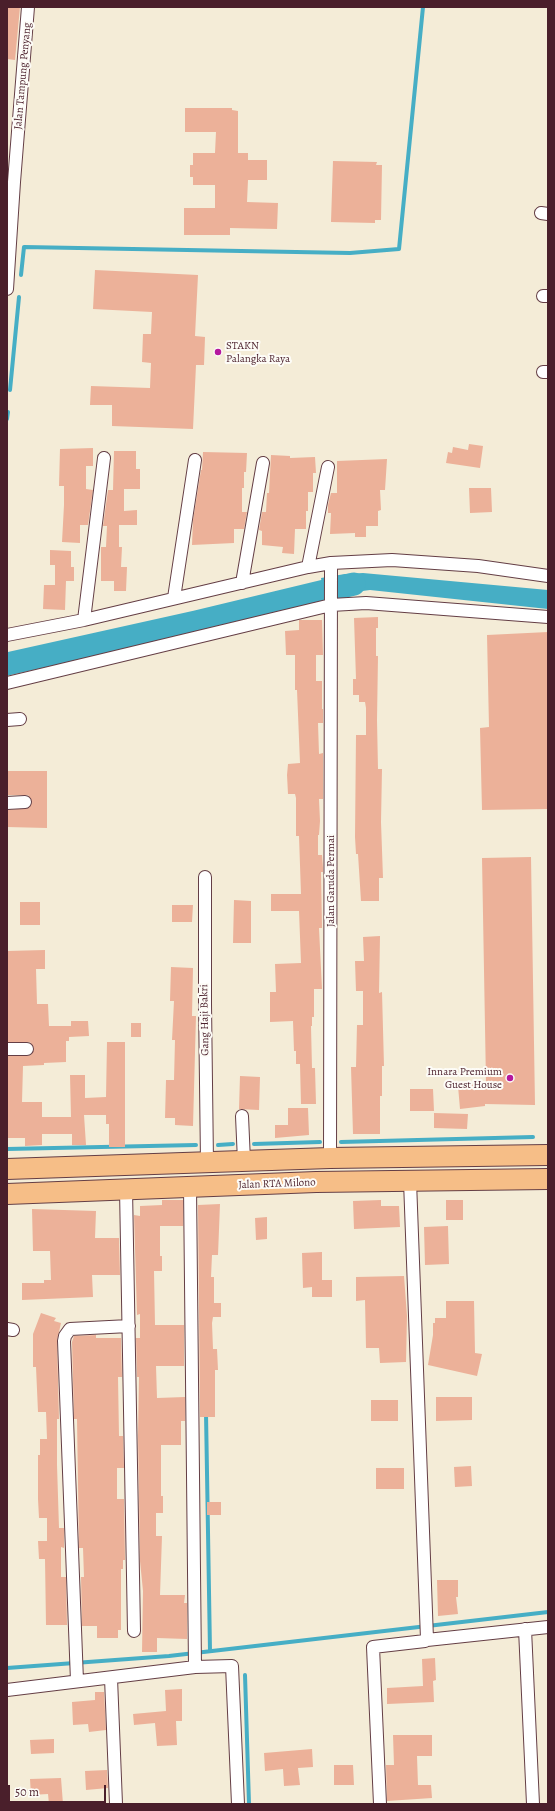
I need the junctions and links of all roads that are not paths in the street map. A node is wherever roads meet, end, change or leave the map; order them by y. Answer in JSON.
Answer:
{"nodes":[{"id":1,"x":28,"y":7,"type":"edge"},
{"id":2,"x":8,"y":260,"type":"edge"},
{"id":3,"x":7,"y":288,"type":"edge"},
{"id":4,"x":104,"y":458,"type":"dead end"},
{"id":5,"x":195,"y":460,"type":"dead end"},
{"id":6,"x":263,"y":463,"type":"dead end"},
{"id":7,"x":328,"y":467,"type":"dead end"},
{"id":8,"x":331,"y":563,"type":"junction"},
{"id":9,"x":308,"y":567,"type":"junction"},
{"id":10,"x":548,"y":576,"type":"edge"},
{"id":11,"x":242,"y":582,"type":"junction"},
{"id":12,"x":174,"y":598,"type":"junction"},
{"id":13,"x":331,"y":599,"type":"junction"},
{"id":14,"x":548,"y":617,"type":"edge"},
{"id":15,"x":84,"y":620,"type":"junction"},
{"id":16,"x":7,"y":635,"type":"edge"},
{"id":17,"x":7,"y":683,"type":"edge"},
{"id":18,"x":20,"y":719,"type":"dead end"},
{"id":19,"x":7,"y":720,"type":"edge"},
{"id":20,"x":25,"y":802,"type":"dead end"},
{"id":21,"x":7,"y":803,"type":"edge"},
{"id":22,"x":205,"y":877,"type":"dead end"},
{"id":23,"x":7,"y":1049,"type":"edge"},
{"id":24,"x":27,"y":1049,"type":"dead end"},
{"id":25,"x":242,"y":1116,"type":"dead end"},
{"id":26,"x":548,"y":1155,"type":"edge"},
{"id":27,"x":330,"y":1158,"type":"junction"},
{"id":28,"x":244,"y":1161,"type":"junction"},
{"id":29,"x":207,"y":1162,"type":"junction"},
{"id":30,"x":7,"y":1169,"type":"edge"},
{"id":31,"x":548,"y":1180,"type":"edge"},
{"id":32,"x":410,"y":1181,"type":"junction"},
{"id":33,"x":190,"y":1187,"type":"junction"},
{"id":34,"x":126,"y":1189,"type":"junction"},
{"id":35,"x":7,"y":1194,"type":"edge"},
{"id":36,"x":129,"y":1326,"type":"junction"},
{"id":37,"x":548,"y":1627,"type":"edge"},
{"id":38,"x":525,"y":1629,"type":"junction"},
{"id":39,"x":427,"y":1630,"type":"junction"},
{"id":40,"x":134,"y":1631,"type":"dead end"},
{"id":41,"x":195,"y":1658,"type":"junction"},
{"id":42,"x":77,"y":1670,"type":"junction"},
{"id":43,"x":111,"y":1678,"type":"junction"},
{"id":44,"x":7,"y":1690,"type":"edge"},
{"id":45,"x":116,"y":1804,"type":"edge"},
{"id":46,"x":238,"y":1804,"type":"edge"},
{"id":47,"x":380,"y":1804,"type":"edge"},
{"id":48,"x":533,"y":1804,"type":"edge"}],
"edges":[{"from":1,"to":2,"type":"street","name":"Jalan Tampung Penyang"},
{"from":2,"to":3,"type":"street","name":"Jalan Tampung Penyang"},
{"from":4,"to":15,"type":"street"},
{"from":5,"to":12,"type":"street"},
{"from":6,"to":11,"type":"street"},
{"from":7,"to":9,"type":"street"},
{"from":8,"to":9,"type":"street"},
{"from":8,"to":10,"type":"street"},
{"from":8,"to":13,"type":"street","name":"Jalan Garuda Permai"},
{"from":9,"to":11,"type":"street"},
{"from":11,"to":12,"type":"street"},
{"from":12,"to":15,"type":"street"},
{"from":13,"to":14,"type":"street"},
{"from":13,"to":17,"type":"street"},
{"from":13,"to":27,"type":"street","name":"Jalan Garuda Permai"},
{"from":15,"to":16,"type":"street"},
{"from":18,"to":19,"type":"street"},
{"from":20,"to":21,"type":"street"},
{"from":22,"to":29,"type":"street","name":"Gang Haji Bakri"},
{"from":23,"to":24,"type":"street"},
{"from":25,"to":28,"type":"street"},
{"from":26,"to":27,"type":"highway"},
{"from":27,"to":28,"type":"highway"},
{"from":28,"to":29,"type":"highway"},
{"from":29,"to":30,"type":"highway"},
{"from":31,"to":32,"type":"highway","name":"Jalan RTA Milono"},
{"from":32,"to":33,"type":"highway","name":"Jalan RTA Milono"},
{"from":32,"to":39,"type":"street"},
{"from":33,"to":34,"type":"highway","name":"Jalan RTA Milono"},
{"from":33,"to":41,"type":"street"},
{"from":34,"to":35,"type":"highway","name":"Jalan RTA Milono"},
{"from":34,"to":36,"type":"street"},
{"from":36,"to":40,"type":"street"},
{"from":36,"to":42,"type":"street"},
{"from":37,"to":38,"type":"street"},
{"from":38,"to":39,"type":"street"},
{"from":38,"to":48,"type":"street"},
{"from":39,"to":47,"type":"street"},
{"from":41,"to":43,"type":"street"},
{"from":41,"to":46,"type":"street"},
{"from":42,"to":43,"type":"street"},
{"from":42,"to":44,"type":"street"},
{"from":43,"to":45,"type":"street"}]}
